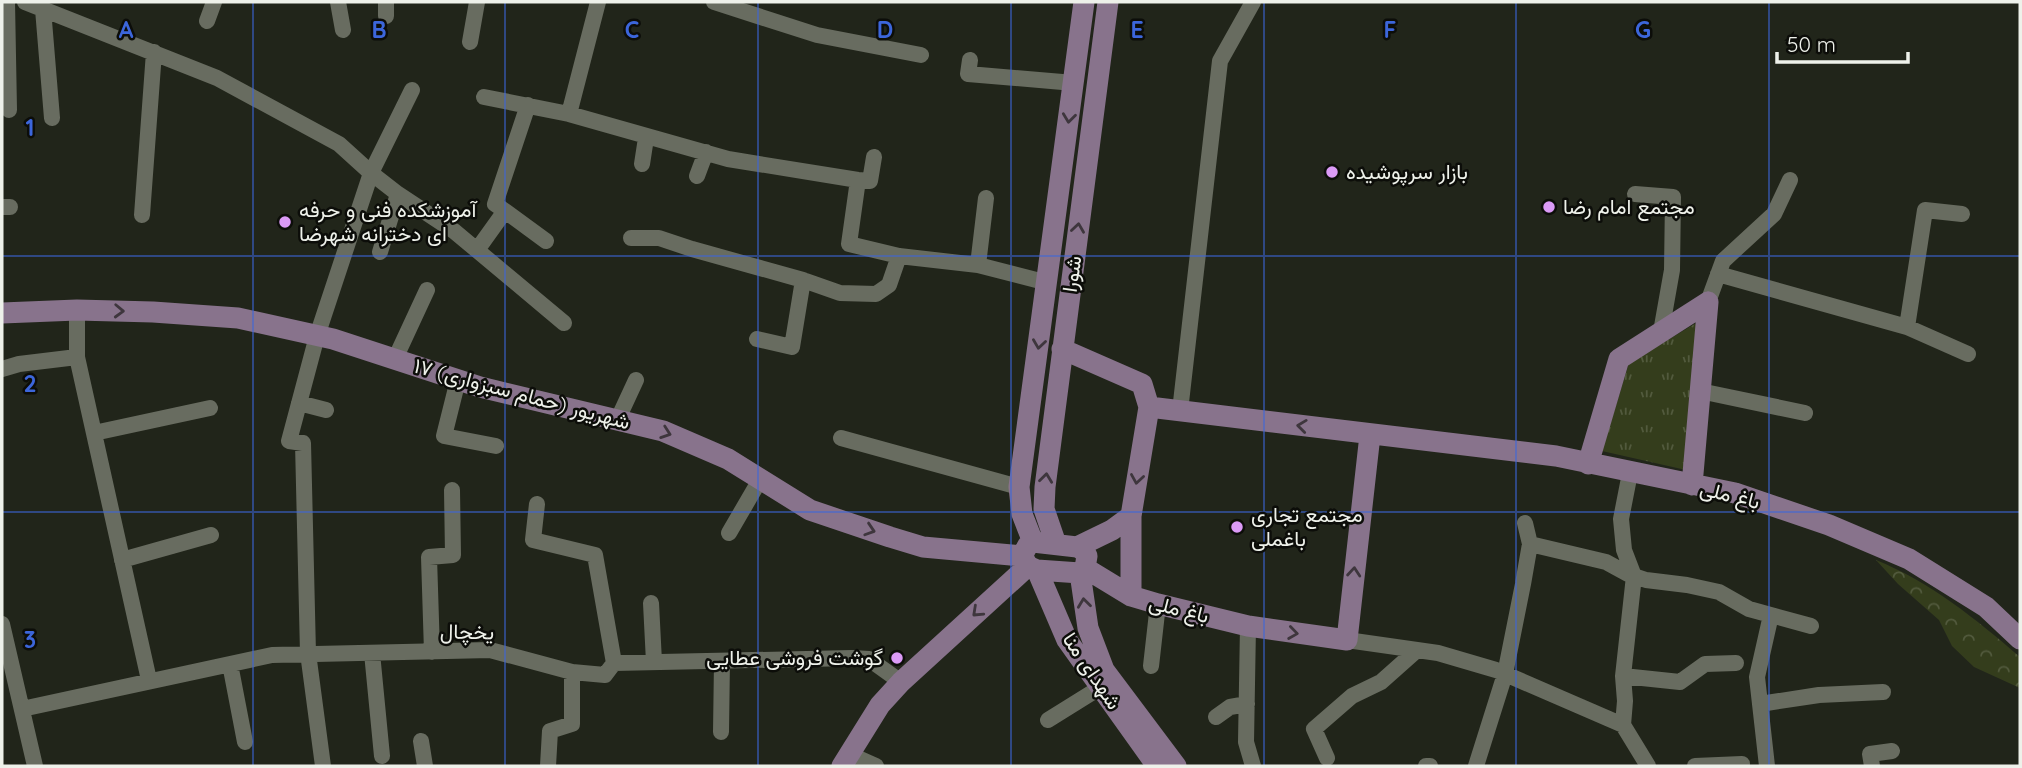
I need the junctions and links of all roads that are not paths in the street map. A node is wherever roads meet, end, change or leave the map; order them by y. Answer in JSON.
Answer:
{"nodes":[{"id":1,"x":8,"y":2,"type":"edge"},
{"id":2,"x":25,"y":2,"type":"edge"},
{"id":3,"x":214,"y":2,"type":"edge"},
{"id":4,"x":338,"y":2,"type":"edge"},
{"id":5,"x":478,"y":2,"type":"edge"},
{"id":6,"x":597,"y":2,"type":"edge"},
{"id":7,"x":714,"y":2,"type":"edge"},
{"id":8,"x":1084,"y":2,"type":"edge"},
{"id":9,"x":1108,"y":2,"type":"edge"},
{"id":10,"x":1253,"y":2,"type":"edge"},
{"id":11,"x":43,"y":9,"type":"junction"},
{"id":12,"x":207,"y":20,"type":"dead end"},
{"id":13,"x":343,"y":30,"type":"dead end"},
{"id":14,"x":470,"y":42,"type":"dead end"},
{"id":15,"x":154,"y":52,"type":"junction"},
{"id":16,"x":921,"y":55,"type":"dead end"},
{"id":17,"x":970,"y":60,"type":"dead end"},
{"id":18,"x":1074,"y":83,"type":"junction"},
{"id":19,"x":412,"y":90,"type":"dead end"},
{"id":20,"x":484,"y":97,"type":"dead end"},
{"id":21,"x":528,"y":105,"type":"junction"},
{"id":22,"x":9,"y":110,"type":"dead end"},
{"id":23,"x":569,"y":114,"type":"junction"},
{"id":24,"x":51,"y":118,"type":"dead end"},
{"id":25,"x":646,"y":138,"type":"junction"},
{"id":26,"x":706,"y":152,"type":"junction"},
{"id":27,"x":874,"y":157,"type":"dead end"},
{"id":28,"x":642,"y":164,"type":"dead end"},
{"id":29,"x":371,"y":173,"type":"junction"},
{"id":30,"x":697,"y":176,"type":"dead end"},
{"id":31,"x":858,"y":180,"type":"junction"},
{"id":32,"x":1790,"y":180,"type":"dead end"},
{"id":33,"x":398,"y":194,"type":"junction"},
{"id":34,"x":1635,"y":194,"type":"dead end"},
{"id":35,"x":986,"y":198,"type":"dead end"},
{"id":36,"x":505,"y":211,"type":"junction"},
{"id":37,"x":1962,"y":214,"type":"dead end"},
{"id":38,"x":142,"y":215,"type":"dead end"},
{"id":39,"x":631,"y":238,"type":"dead end"},
{"id":40,"x":546,"y":241,"type":"dead end"},
{"id":41,"x":477,"y":250,"type":"junction"},
{"id":42,"x":380,"y":252,"type":"dead end"},
{"id":43,"x":899,"y":256,"type":"junction"},
{"id":44,"x":978,"y":265,"type":"junction"},
{"id":45,"x":1718,"y":274,"type":"junction"},
{"id":46,"x":803,"y":280,"type":"junction"},
{"id":47,"x":1048,"y":283,"type":"junction"},
{"id":48,"x":427,"y":290,"type":"dead end"},
{"id":49,"x":1708,"y":302,"type":"junction"},
{"id":50,"x":78,"y":310,"type":"junction"},
{"id":51,"x":2,"y":313,"type":"edge"},
{"id":52,"x":564,"y":323,"type":"dead end"},
{"id":53,"x":1907,"y":327,"type":"junction"},
{"id":54,"x":1661,"y":332,"type":"junction"},
{"id":55,"x":317,"y":336,"type":"junction"},
{"id":56,"x":757,"y":339,"type":"dead end"},
{"id":57,"x":1062,"y":349,"type":"junction"},
{"id":58,"x":1968,"y":354,"type":"dead end"},
{"id":59,"x":77,"y":356,"type":"junction"},
{"id":60,"x":395,"y":359,"type":"junction"},
{"id":61,"x":2,"y":369,"type":"edge"},
{"id":62,"x":458,"y":380,"type":"junction"},
{"id":63,"x":636,"y":380,"type":"dead end"},
{"id":64,"x":1700,"y":391,"type":"junction"},
{"id":65,"x":299,"y":404,"type":"junction"},
{"id":66,"x":1149,"y":407,"type":"junction"},
{"id":67,"x":210,"y":408,"type":"dead end"},
{"id":68,"x":326,"y":410,"type":"dead end"},
{"id":69,"x":1180,"y":411,"type":"junction"},
{"id":70,"x":1805,"y":413,"type":"dead end"},
{"id":71,"x":617,"y":421,"type":"junction"},
{"id":72,"x":94,"y":433,"type":"junction"},
{"id":73,"x":1370,"y":435,"type":"junction"},
{"id":74,"x":841,"y":438,"type":"dead end"},
{"id":75,"x":496,"y":446,"type":"dead end"},
{"id":76,"x":1588,"y":464,"type":"junction"},
{"id":77,"x":1630,"y":473,"type":"junction"},
{"id":78,"x":761,"y":478,"type":"junction"},
{"id":79,"x":1692,"y":485,"type":"junction"},
{"id":80,"x":1019,"y":486,"type":"junction"},
{"id":81,"x":452,"y":490,"type":"dead end"},
{"id":82,"x":537,"y":504,"type":"dead end"},
{"id":83,"x":1131,"y":516,"type":"junction"},
{"id":84,"x":1525,"y":523,"type":"dead end"},
{"id":85,"x":729,"y":533,"type":"dead end"},
{"id":86,"x":211,"y":535,"type":"dead end"},
{"id":87,"x":1056,"y":544,"type":"junction"},
{"id":88,"x":1530,"y":544,"type":"junction"},
{"id":89,"x":1077,"y":547,"type":"junction"},
{"id":90,"x":1030,"y":558,"type":"junction"},
{"id":91,"x":122,"y":560,"type":"junction"},
{"id":92,"x":1083,"y":570,"type":"junction"},
{"id":93,"x":1634,"y":576,"type":"junction"},
{"id":94,"x":1131,"y":596,"type":"junction"},
{"id":95,"x":651,"y":603,"type":"dead end"},
{"id":96,"x":1158,"y":604,"type":"junction"},
{"id":97,"x":1986,"y":607,"type":"junction"},
{"id":98,"x":1771,"y":615,"type":"junction"},
{"id":99,"x":2020,"y":616,"type":"edge"},
{"id":100,"x":2,"y":624,"type":"edge"},
{"id":101,"x":1248,"y":626,"type":"junction"},
{"id":102,"x":1811,"y":626,"type":"dead end"},
{"id":103,"x":2020,"y":639,"type":"edge"},
{"id":104,"x":1347,"y":640,"type":"junction"},
{"id":105,"x":1417,"y":650,"type":"junction"},
{"id":106,"x":432,"y":652,"type":"junction"},
{"id":107,"x":308,"y":653,"type":"junction"},
{"id":108,"x":372,"y":653,"type":"junction"},
{"id":109,"x":722,"y":661,"type":"junction"},
{"id":110,"x":654,"y":662,"type":"junction"},
{"id":111,"x":614,"y":663,"type":"junction"},
{"id":112,"x":1736,"y":663,"type":"dead end"},
{"id":113,"x":230,"y":664,"type":"junction"},
{"id":114,"x":1151,"y":666,"type":"dead end"},
{"id":115,"x":572,"y":673,"type":"junction"},
{"id":116,"x":1505,"y":674,"type":"junction"},
{"id":117,"x":1623,"y":676,"type":"junction"},
{"id":118,"x":149,"y":680,"type":"junction"},
{"id":119,"x":901,"y":682,"type":"junction"},
{"id":120,"x":1106,"y":684,"type":"junction"},
{"id":121,"x":1883,"y":692,"type":"dead end"},
{"id":122,"x":1760,"y":704,"type":"junction"},
{"id":123,"x":1247,"y":705,"type":"junction"},
{"id":124,"x":22,"y":709,"type":"junction"},
{"id":125,"x":1216,"y":717,"type":"dead end"},
{"id":126,"x":1048,"y":720,"type":"dead end"},
{"id":127,"x":1623,"y":725,"type":"junction"},
{"id":128,"x":721,"y":732,"type":"dead end"},
{"id":129,"x":421,"y":741,"type":"dead end"},
{"id":130,"x":246,"y":742,"type":"dead end"},
{"id":131,"x":1892,"y":751,"type":"dead end"},
{"id":132,"x":382,"y":756,"type":"dead end"},
{"id":133,"x":1327,"y":758,"type":"dead end"},
{"id":134,"x":845,"y":760,"type":"edge"},
{"id":135,"x":1742,"y":764,"type":"dead end"},
{"id":136,"x":1152,"y":765,"type":"edge"},
{"id":137,"x":35,"y":766,"type":"edge"},
{"id":138,"x":323,"y":766,"type":"edge"},
{"id":139,"x":425,"y":766,"type":"edge"},
{"id":140,"x":548,"y":766,"type":"edge"},
{"id":141,"x":876,"y":766,"type":"edge"},
{"id":142,"x":1176,"y":766,"type":"edge"},
{"id":143,"x":1253,"y":766,"type":"edge"},
{"id":144,"x":1476,"y":766,"type":"edge"},
{"id":145,"x":1648,"y":766,"type":"edge"},
{"id":146,"x":1695,"y":766,"type":"edge"},
{"id":147,"x":1767,"y":766,"type":"edge"},
{"id":148,"x":1872,"y":766,"type":"edge"}],
"edges":[{"from":1,"to":22,"type":"street"},
{"from":2,"to":11,"type":"street"},
{"from":3,"to":12,"type":"street"},
{"from":4,"to":13,"type":"street"},
{"from":5,"to":14,"type":"street"},
{"from":6,"to":23,"type":"street"},
{"from":7,"to":16,"type":"street"},
{"from":8,"to":18,"type":"street","name":"شورا"},
{"from":57,"to":9,"type":"street","name":"شورا","one_way":true},
{"from":10,"to":69,"type":"street"},
{"from":11,"to":15,"type":"street"},
{"from":11,"to":24,"type":"street"},
{"from":15,"to":29,"type":"street"},
{"from":15,"to":38,"type":"street"},
{"from":17,"to":18,"type":"street"},
{"from":18,"to":47,"type":"street","name":"شورا","one_way":true},
{"from":19,"to":29,"type":"street"},
{"from":20,"to":21,"type":"street"},
{"from":21,"to":23,"type":"street"},
{"from":21,"to":36,"type":"street"},
{"from":23,"to":25,"type":"street"},
{"from":25,"to":26,"type":"street"},
{"from":25,"to":28,"type":"street"},
{"from":26,"to":30,"type":"street"},
{"from":26,"to":31,"type":"street"},
{"from":27,"to":31,"type":"street"},
{"from":29,"to":33,"type":"street"},
{"from":29,"to":55,"type":"street"},
{"from":31,"to":43,"type":"street"},
{"from":32,"to":45,"type":"street"},
{"from":33,"to":41,"type":"street"},
{"from":33,"to":42,"type":"street"},
{"from":34,"to":54,"type":"street"},
{"from":35,"to":44,"type":"street"},
{"from":36,"to":40,"type":"street"},
{"from":36,"to":41,"type":"street"},
{"from":37,"to":53,"type":"street"},
{"from":39,"to":46,"type":"street"},
{"from":41,"to":52,"type":"street"},
{"from":43,"to":44,"type":"street"},
{"from":43,"to":46,"type":"street"},
{"from":44,"to":47,"type":"street"},
{"from":45,"to":49,"type":"street"},
{"from":45,"to":53,"type":"street"},
{"from":46,"to":56,"type":"street"},
{"from":47,"to":80,"type":"street","name":"شورا","one_way":true},
{"from":48,"to":60,"type":"street"},
{"from":49,"to":54,"type":"street"},
{"from":49,"to":64,"type":"street"},
{"from":50,"to":51,"type":"street","name":"۱۷ شهریور (حمام سبزواری)"},
{"from":50,"to":55,"type":"street","name":"۱۷ شهریور (حمام سبزواری)","one_way":true},
{"from":50,"to":59,"type":"street"},
{"from":53,"to":58,"type":"street"},
{"from":54,"to":76,"type":"street"},
{"from":55,"to":60,"type":"street","name":"۱۷ شهریور (حمام سبزواری)"},
{"from":55,"to":65,"type":"street"},
{"from":57,"to":66,"type":"street"},
{"from":87,"to":57,"type":"street","name":"شورا","one_way":true},
{"from":59,"to":61,"type":"street"},
{"from":59,"to":72,"type":"street"},
{"from":60,"to":62,"type":"street","name":"۱۷ شهریور (حمام سبزواری)"},
{"from":62,"to":71,"type":"street","name":"۱۷ شهریور (حمام سبزواری)"},
{"from":62,"to":75,"type":"street"},
{"from":63,"to":71,"type":"street"},
{"from":64,"to":70,"type":"street"},
{"from":64,"to":79,"type":"street"},
{"from":65,"to":68,"type":"street"},
{"from":65,"to":107,"type":"street"},
{"from":66,"to":69,"type":"street","name":"باغ ملی"},
{"from":66,"to":83,"type":"street","name":"باغ ملی","one_way":true},
{"from":67,"to":72,"type":"street"},
{"from":73,"to":69,"type":"street","name":"باغ ملی","one_way":true},
{"from":71,"to":78,"type":"street","name":"۱۷ شهریور (حمام سبزواری)","one_way":true},
{"from":72,"to":91,"type":"street"},
{"from":73,"to":76,"type":"street","name":"باغ ملی"},
{"from":104,"to":73,"type":"street","one_way":true},
{"from":74,"to":80,"type":"street"},
{"from":76,"to":77,"type":"street","name":"باغ ملی"},
{"from":77,"to":79,"type":"street","name":"باغ ملی"},
{"from":77,"to":93,"type":"street"},
{"from":78,"to":85,"type":"street"},
{"from":78,"to":90,"type":"street","name":"۱۷ شهریور (حمام سبزواری)","one_way":true},
{"from":79,"to":97,"type":"street","name":"باغ ملی"},
{"from":80,"to":90,"type":"street","name":"شورا"},
{"from":81,"to":106,"type":"street"},
{"from":82,"to":111,"type":"street"},
{"from":83,"to":89,"type":"street"},
{"from":83,"to":94,"type":"street","name":"باغ ملی"},
{"from":84,"to":88,"type":"street"},
{"from":86,"to":91,"type":"street"},
{"from":87,"to":89,"type":"street"},
{"from":87,"to":90,"type":"street"},
{"from":88,"to":93,"type":"street"},
{"from":88,"to":116,"type":"street"},
{"from":89,"to":92,"type":"street","name":"شهدای منا"},
{"from":90,"to":92,"type":"street"},
{"from":90,"to":119,"type":"street","one_way":true},
{"from":90,"to":120,"type":"street","name":"شهدای منا"},
{"from":91,"to":118,"type":"street"},
{"from":92,"to":94,"type":"street"},
{"from":120,"to":92,"type":"street","name":"شهدای منا","one_way":true},
{"from":93,"to":98,"type":"street"},
{"from":93,"to":117,"type":"street"},
{"from":94,"to":96,"type":"street","name":"باغ ملی"},
{"from":95,"to":110,"type":"street"},
{"from":96,"to":101,"type":"street","name":"باغ ملی"},
{"from":96,"to":114,"type":"street"},
{"from":97,"to":99,"type":"street","name":"باغ ملی"},
{"from":97,"to":103,"type":"street","name":"باغ ملی"},
{"from":98,"to":102,"type":"street"},
{"from":98,"to":122,"type":"street"},
{"from":100,"to":124,"type":"street"},
{"from":101,"to":104,"type":"street","name":"باغ ملی","one_way":true},
{"from":101,"to":123,"type":"street"},
{"from":104,"to":105,"type":"street"},
{"from":105,"to":116,"type":"street"},
{"from":105,"to":133,"type":"street"},
{"from":106,"to":108,"type":"street","name":"یخچال"},
{"from":106,"to":115,"type":"street","name":"یخچال"},
{"from":107,"to":108,"type":"street","name":"یخچال"},
{"from":107,"to":113,"type":"street","name":"یخچال"},
{"from":107,"to":138,"type":"street"},
{"from":108,"to":132,"type":"street"},
{"from":109,"to":110,"type":"street","name":"یخچال"},
{"from":109,"to":119,"type":"street","name":"یخچال"},
{"from":109,"to":128,"type":"street"},
{"from":110,"to":111,"type":"street","name":"یخچال"},
{"from":111,"to":115,"type":"street","name":"یخچال"},
{"from":112,"to":117,"type":"street"},
{"from":113,"to":118,"type":"street","name":"یخچال"},
{"from":113,"to":130,"type":"street"},
{"from":115,"to":140,"type":"street"},
{"from":116,"to":127,"type":"street"},
{"from":116,"to":144,"type":"street"},
{"from":117,"to":127,"type":"street"},
{"from":118,"to":124,"type":"street","name":"یخچال"},
{"from":119,"to":134,"type":"street"},
{"from":120,"to":126,"type":"street"},
{"from":120,"to":136,"type":"street","name":"شهدای منا"},
{"from":120,"to":142,"type":"street","name":"شهدای منا"},
{"from":121,"to":122,"type":"street"},
{"from":122,"to":147,"type":"street"},
{"from":123,"to":125,"type":"street"},
{"from":123,"to":143,"type":"street"},
{"from":124,"to":137,"type":"street"},
{"from":127,"to":145,"type":"street"},
{"from":129,"to":139,"type":"street"},
{"from":131,"to":148,"type":"street"},
{"from":134,"to":141,"type":"street"},
{"from":135,"to":146,"type":"street"}]}
